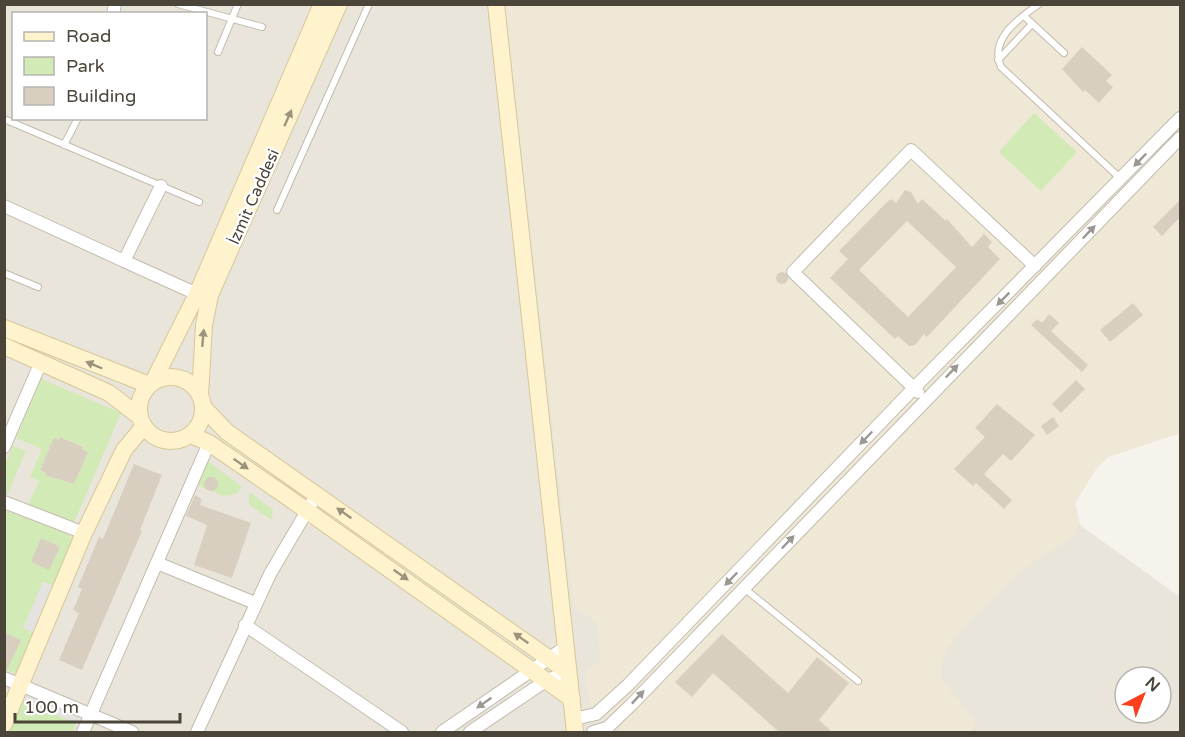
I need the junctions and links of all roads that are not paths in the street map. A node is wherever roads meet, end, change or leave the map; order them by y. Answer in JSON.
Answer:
{"nodes":[{"id":1,"x":178,"y":4,"type":"edge"},
{"id":2,"x":238,"y":4,"type":"edge"},
{"id":3,"x":322,"y":4,"type":"edge"},
{"id":4,"x":339,"y":4,"type":"edge"},
{"id":5,"x":369,"y":4,"type":"edge"},
{"id":6,"x":496,"y":4,"type":"edge"},
{"id":7,"x":1039,"y":4,"type":"edge"},
{"id":8,"x":1024,"y":16,"type":"junction"},
{"id":9,"x":233,"y":19,"type":"junction"},
{"id":10,"x":1032,"y":24,"type":"junction"},
{"id":11,"x":262,"y":27,"type":"dead end"},
{"id":12,"x":218,"y":52,"type":"dead end"},
{"id":13,"x":1064,"y":53,"type":"dead end"},
{"id":14,"x":998,"y":60,"type":"junction"},
{"id":15,"x":1180,"y":118,"type":"edge"},
{"id":16,"x":4,"y":119,"type":"edge"},
{"id":17,"x":77,"y":120,"type":"edge"},
{"id":18,"x":1180,"y":138,"type":"edge"},
{"id":19,"x":64,"y":145,"type":"junction"},
{"id":20,"x":1121,"y":180,"type":"junction"},
{"id":21,"x":161,"y":186,"type":"junction"},
{"id":22,"x":199,"y":202,"type":"dead end"},
{"id":23,"x":5,"y":206,"type":"edge"},
{"id":24,"x":277,"y":210,"type":"dead end"},
{"id":25,"x":124,"y":261,"type":"junction"},
{"id":26,"x":1035,"y":266,"type":"junction"},
{"id":27,"x":4,"y":273,"type":"edge"},
{"id":28,"x":38,"y":287,"type":"dead end"},
{"id":29,"x":197,"y":294,"type":"junction"},
{"id":30,"x":4,"y":328,"type":"edge"},
{"id":31,"x":4,"y":346,"type":"edge"},
{"id":32,"x":41,"y":362,"type":"junction"},
{"id":33,"x":151,"y":383,"type":"junction"},
{"id":34,"x":914,"y":388,"type":"junction"},
{"id":35,"x":926,"y":399,"type":"junction"},
{"id":36,"x":202,"y":402,"type":"junction"},
{"id":37,"x":142,"y":422,"type":"junction"},
{"id":38,"x":190,"y":435,"type":"junction"},
{"id":39,"x":209,"y":443,"type":"junction"},
{"id":40,"x":4,"y":447,"type":"edge"},
{"id":41,"x":317,"y":494,"type":"junction"},
{"id":42,"x":4,"y":502,"type":"edge"},
{"id":43,"x":306,"y":510,"type":"junction"},
{"id":44,"x":84,"y":533,"type":"junction"},
{"id":45,"x":156,"y":563,"type":"junction"},
{"id":46,"x":743,"y":588,"type":"junction"},
{"id":47,"x":255,"y":603,"type":"junction"},
{"id":48,"x":245,"y":625,"type":"junction"},
{"id":49,"x":567,"y":646,"type":"junction"},
{"id":50,"x":549,"y":658,"type":"junction"},
{"id":51,"x":533,"y":669,"type":"junction"},
{"id":52,"x":568,"y":672,"type":"junction"},
{"id":53,"x":4,"y":678,"type":"edge"},
{"id":54,"x":548,"y":680,"type":"junction"},
{"id":55,"x":858,"y":681,"type":"dead end"},
{"id":56,"x":21,"y":685,"type":"junction"},
{"id":57,"x":572,"y":699,"type":"junction"},
{"id":58,"x":90,"y":714,"type":"junction"},
{"id":59,"x":4,"y":724,"type":"edge"},
{"id":60,"x":574,"y":726,"type":"edge"},
{"id":61,"x":82,"y":732,"type":"edge"},
{"id":62,"x":132,"y":732,"type":"edge"},
{"id":63,"x":197,"y":732,"type":"edge"},
{"id":64,"x":402,"y":732,"type":"edge"},
{"id":65,"x":442,"y":732,"type":"edge"},
{"id":66,"x":470,"y":732,"type":"edge"},
{"id":67,"x":593,"y":732,"type":"edge"}],
"edges":[{"from":1,"to":9,"type":"lane"},
{"from":2,"to":9,"type":"lane"},
{"from":3,"to":29,"type":"street","name":"İzmit Caddesi"},
{"from":36,"to":4,"type":"street","name":"İzmit Caddesi","one_way":true},
{"from":5,"to":24,"type":"lane"},
{"from":6,"to":49,"type":"street"},
{"from":7,"to":8,"type":"lane"},
{"from":8,"to":10,"type":"lane"},
{"from":8,"to":14,"type":"lane"},
{"from":9,"to":11,"type":"lane"},
{"from":9,"to":12,"type":"lane"},
{"from":10,"to":13,"type":"lane"},
{"from":10,"to":14,"type":"lane"},
{"from":14,"to":20,"type":"lane"},
{"from":15,"to":20,"type":"street","one_way":true},
{"from":16,"to":19,"type":"lane"},
{"from":17,"to":19,"type":"lane"},
{"from":35,"to":18,"type":"street","one_way":true},
{"from":19,"to":21,"type":"lane"},
{"from":20,"to":26,"type":"street"},
{"from":21,"to":22,"type":"lane"},
{"from":21,"to":25,"type":"street"},
{"from":23,"to":25,"type":"street"},
{"from":25,"to":29,"type":"street"},
{"from":26,"to":34,"type":"street","one_way":true},
{"from":26,"to":34,"type":"street"},
{"from":27,"to":28,"type":"lane"},
{"from":29,"to":33,"type":"street","name":"İzmit Caddesi"},
{"from":33,"to":30,"type":"street","one_way":true},
{"from":31,"to":32,"type":"street"},
{"from":32,"to":37,"type":"street"},
{"from":32,"to":40,"type":"street"},
{"from":33,"to":36,"type":"street"},
{"from":33,"to":37,"type":"street","name":"İzmit Caddesi"},
{"from":34,"to":35,"type":"street"},
{"from":34,"to":60,"type":"street","one_way":true},
{"from":46,"to":35,"type":"street","one_way":true},
{"from":36,"to":38,"type":"street","name":"İzmit Caddesi"},
{"from":36,"to":41,"type":"street"},
{"from":37,"to":38,"type":"street"},
{"from":37,"to":44,"type":"street"},
{"from":38,"to":39,"type":"street"},
{"from":39,"to":43,"type":"street","one_way":true},
{"from":39,"to":45,"type":"street"},
{"from":41,"to":43,"type":"street"},
{"from":50,"to":41,"type":"street","one_way":true},
{"from":42,"to":44,"type":"street"},
{"from":43,"to":47,"type":"street"},
{"from":43,"to":51,"type":"street","one_way":true},
{"from":44,"to":56,"type":"street"},
{"from":45,"to":47,"type":"street"},
{"from":45,"to":58,"type":"street"},
{"from":46,"to":55,"type":"lane"},
{"from":67,"to":46,"type":"street","one_way":true},
{"from":47,"to":48,"type":"street"},
{"from":48,"to":63,"type":"street"},
{"from":48,"to":64,"type":"street"},
{"from":49,"to":50,"type":"street"},
{"from":49,"to":52,"type":"street"},
{"from":50,"to":51,"type":"street"},
{"from":50,"to":52,"type":"street"},
{"from":51,"to":54,"type":"street"},
{"from":51,"to":65,"type":"street","one_way":true},
{"from":52,"to":54,"type":"street"},
{"from":52,"to":57,"type":"street"},
{"from":53,"to":56,"type":"street"},
{"from":54,"to":57,"type":"street"},
{"from":54,"to":66,"type":"street"},
{"from":56,"to":58,"type":"street"},
{"from":56,"to":59,"type":"street"},
{"from":57,"to":60,"type":"street"},
{"from":58,"to":61,"type":"street"},
{"from":58,"to":62,"type":"street"}]}
